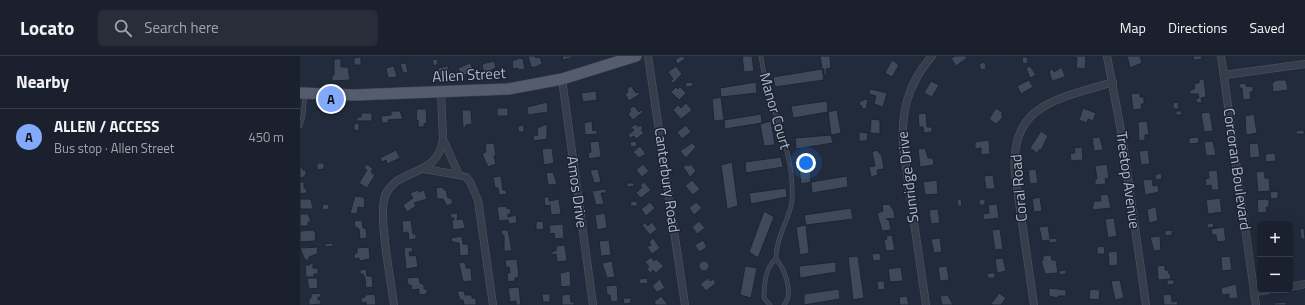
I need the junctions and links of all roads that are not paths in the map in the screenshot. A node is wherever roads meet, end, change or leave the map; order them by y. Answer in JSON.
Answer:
{"nodes":[{"id":1,"x":636,"y":56,"type":"edge"},
{"id":2,"x":648,"y":56,"type":"edge"},
{"id":3,"x":761,"y":56,"type":"edge"},
{"id":4,"x":932,"y":56,"type":"edge"},
{"id":5,"x":1107,"y":56,"type":"edge"},
{"id":6,"x":1221,"y":56,"type":"edge"},
{"id":7,"x":1305,"y":64,"type":"edge"},
{"id":8,"x":1224,"y":74,"type":"junction"},
{"id":9,"x":562,"y":79,"type":"junction"},
{"id":10,"x":1113,"y":82,"type":"junction"},
{"id":11,"x":441,"y":92,"type":"junction"},
{"id":12,"x":302,"y":93,"type":"edge"},
{"id":13,"x":300,"y":126,"type":"edge"},
{"id":14,"x":443,"y":139,"type":"junction"},
{"id":15,"x":424,"y":169,"type":"junction"},
{"id":16,"x":459,"y":175,"type":"junction"},
{"id":17,"x":776,"y":259,"type":"junction"},
{"id":18,"x":1305,"y":284,"type":"edge"},
{"id":19,"x":1293,"y":286,"type":"edge"},
{"id":20,"x":1255,"y":292,"type":"joint"},
{"id":21,"x":394,"y":305,"type":"edge"},
{"id":22,"x":494,"y":305,"type":"edge"},
{"id":23,"x":592,"y":305,"type":"edge"},
{"id":24,"x":685,"y":305,"type":"edge"},
{"id":25,"x":770,"y":305,"type":"edge"},
{"id":26,"x":784,"y":305,"type":"edge"},
{"id":27,"x":926,"y":305,"type":"edge"},
{"id":28,"x":1034,"y":305,"type":"edge"},
{"id":29,"x":1146,"y":305,"type":"edge"},
{"id":30,"x":1256,"y":305,"type":"edge"}],
"edges":[{"from":1,"to":9,"type":"main road","name":"Allen Street"},
{"from":2,"to":24,"type":"street","name":"Canterbury Road"},
{"from":3,"to":17,"type":"lane","name":"Manor Court"},
{"from":4,"to":27,"type":"street","name":"Sunridge Drive"},
{"from":5,"to":10,"type":"street","name":"Treetop Avenue"},
{"from":6,"to":8,"type":"street","name":"Corcoran Boulevard"},
{"from":7,"to":8,"type":"street"},
{"from":8,"to":20,"type":"street","name":"Corcoran Boulevard"},
{"from":9,"to":11,"type":"main road","name":"Allen Street"},
{"from":9,"to":23,"type":"street","name":"Amos Drive"},
{"from":10,"to":28,"type":"street","name":"Coral Road"},
{"from":10,"to":29,"type":"street","name":"Treetop Avenue"},
{"from":11,"to":12,"type":"main road","name":"Allen Street"},
{"from":11,"to":14,"type":"street"},
{"from":12,"to":13,"type":"lane"},
{"from":14,"to":15,"type":"street"},
{"from":14,"to":16,"type":"street"},
{"from":15,"to":16,"type":"street"},
{"from":15,"to":21,"type":"street"},
{"from":16,"to":22,"type":"street"},
{"from":17,"to":25,"type":"lane","name":"Manor Court"},
{"from":17,"to":26,"type":"lane"},
{"from":18,"to":19,"type":"street"},
{"from":20,"to":30,"type":"street","name":"Corcoran Boulevard"}]}
